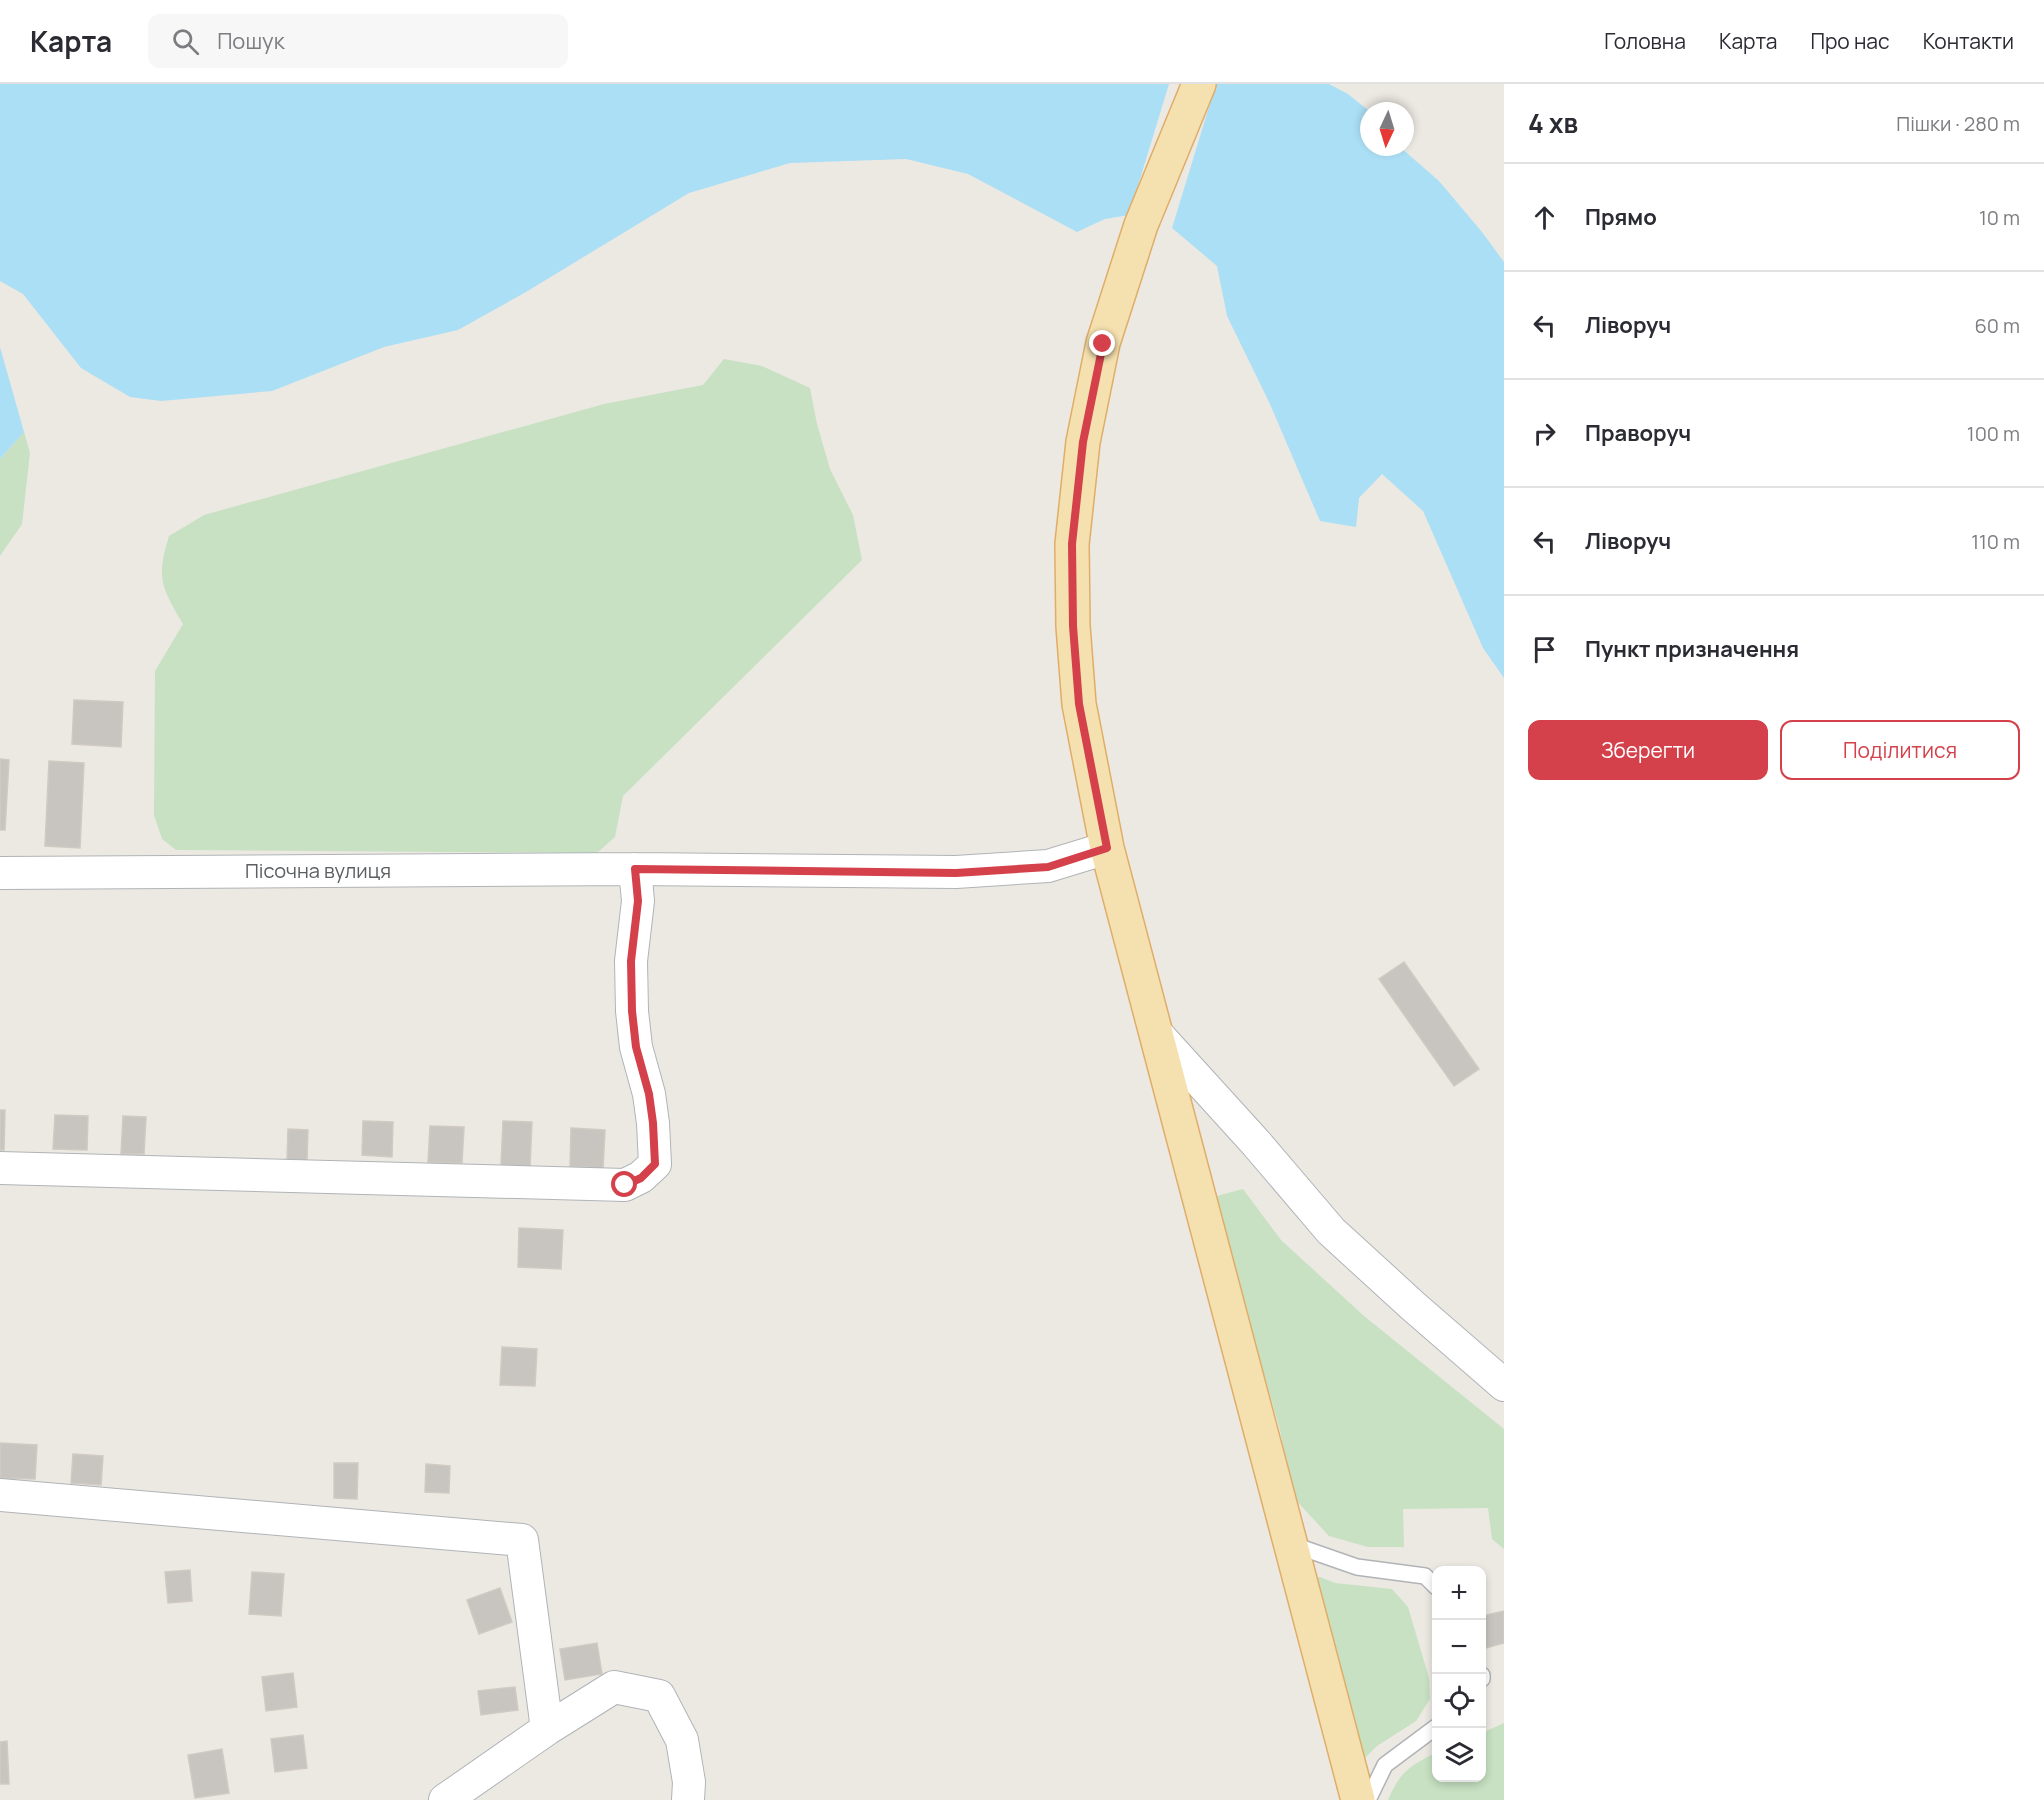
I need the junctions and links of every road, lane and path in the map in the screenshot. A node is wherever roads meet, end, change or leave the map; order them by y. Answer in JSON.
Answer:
{"nodes":[{"id":1,"x":1199,"y":84,"type":"edge"},
{"id":2,"x":1107,"y":848,"type":"junction"},
{"id":3,"x":635,"y":869,"type":"junction"},
{"id":4,"x":0,"y":873,"type":"edge"},
{"id":5,"x":1157,"y":1034,"type":"junction"},
{"id":6,"x":0,"y":1168,"type":"edge"},
{"id":7,"x":1504,"y":1385,"type":"edge"},
{"id":8,"x":0,"y":1496,"type":"edge"},
{"id":9,"x":1291,"y":1544,"type":"junction"},
{"id":10,"x":1432,"y":1582,"type":"edge"},
{"id":11,"x":1436,"y":1728,"type":"edge"},
{"id":12,"x":547,"y":1729,"type":"junction"},
{"id":13,"x":445,"y":1800,"type":"edge"},
{"id":14,"x":688,"y":1800,"type":"edge"},
{"id":15,"x":1358,"y":1800,"type":"edge"},
{"id":16,"x":1368,"y":1800,"type":"edge"}],
"edges":[{"from":1,"to":2,"type":"main road"},
{"from":2,"to":3,"type":"street","name":"Пісочна вулиця"},
{"from":2,"to":5,"type":"main road"},
{"from":3,"to":4,"type":"street","name":"Пісочна вулиця"},
{"from":3,"to":6,"type":"street"},
{"from":5,"to":7,"type":"street"},
{"from":5,"to":9,"type":"main road"},
{"from":8,"to":12,"type":"street"},
{"from":9,"to":10,"type":"lane"},
{"from":9,"to":15,"type":"main road"},
{"from":11,"to":16,"type":"lane"},
{"from":12,"to":13,"type":"street"},
{"from":12,"to":14,"type":"street"}]}
